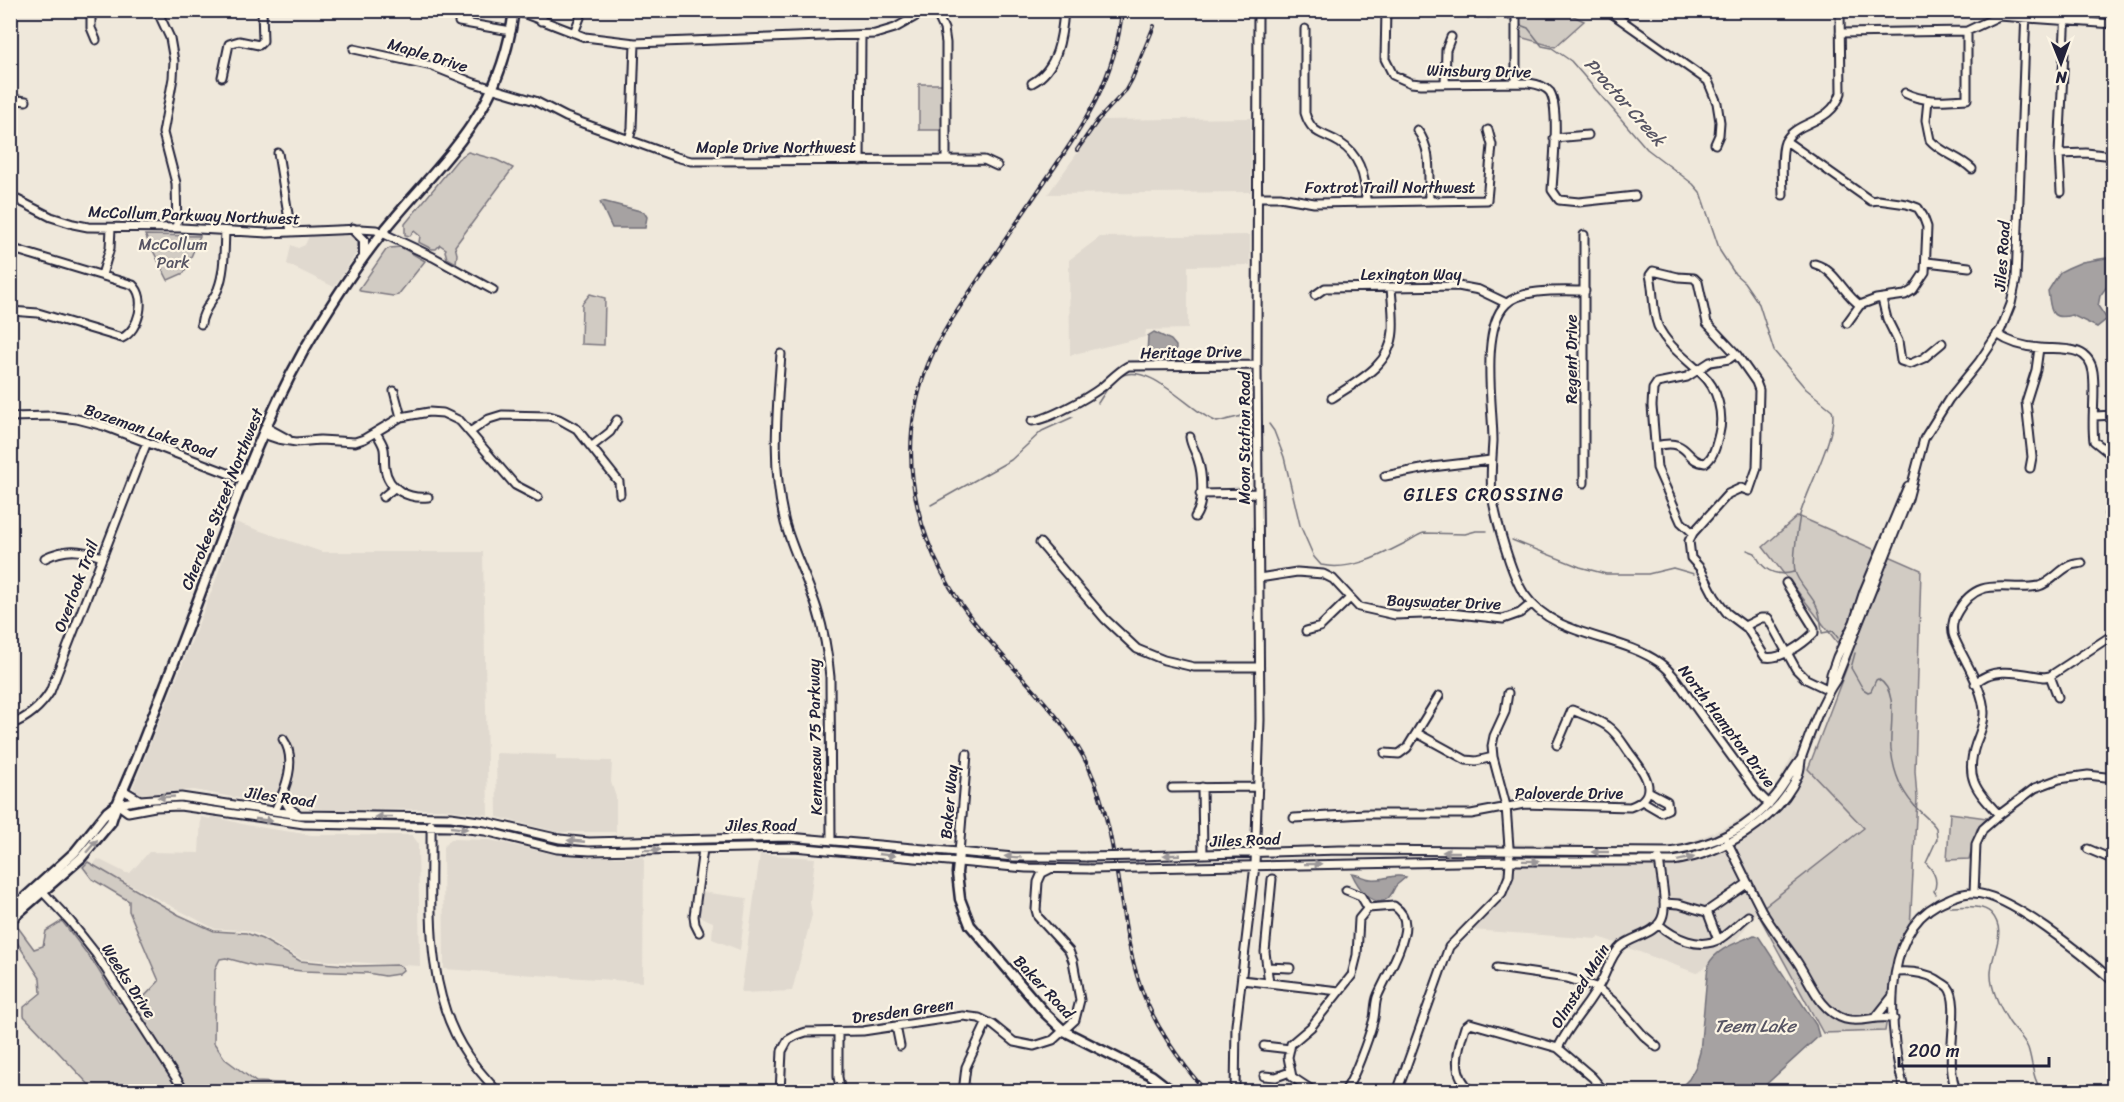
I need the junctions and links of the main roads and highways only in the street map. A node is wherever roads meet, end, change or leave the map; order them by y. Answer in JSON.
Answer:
{"nodes":[{"id":1,"x":515,"y":10,"type":"edge"},
{"id":2,"x":353,"y":229,"type":"road end"},
{"id":3,"x":364,"y":256,"type":"junction"},
{"id":4,"x":117,"y":804,"type":"junction"},
{"id":5,"x":958,"y":857,"type":"road end"},
{"id":6,"x":10,"y":911,"type":"edge"},
{"id":7,"x":10,"y":920,"type":"edge"},
{"id":8,"x":1173,"y":1092,"type":"edge"}],
"edges":[{"from":1,"to":3,"type":"main road","name":"Cherokee Street Northwest"},
{"from":2,"to":3,"type":"main road"},
{"from":3,"to":4,"type":"main road","name":"Cherokee Street Northwest"},
{"from":4,"to":6,"type":"main road","name":"Cherokee Street Northwest"},
{"from":7,"to":4,"type":"main road","name":"Cherokee Street Northwest","one_way":true},
{"from":5,"to":8,"type":"main road","name":"Baker Road"}]}
